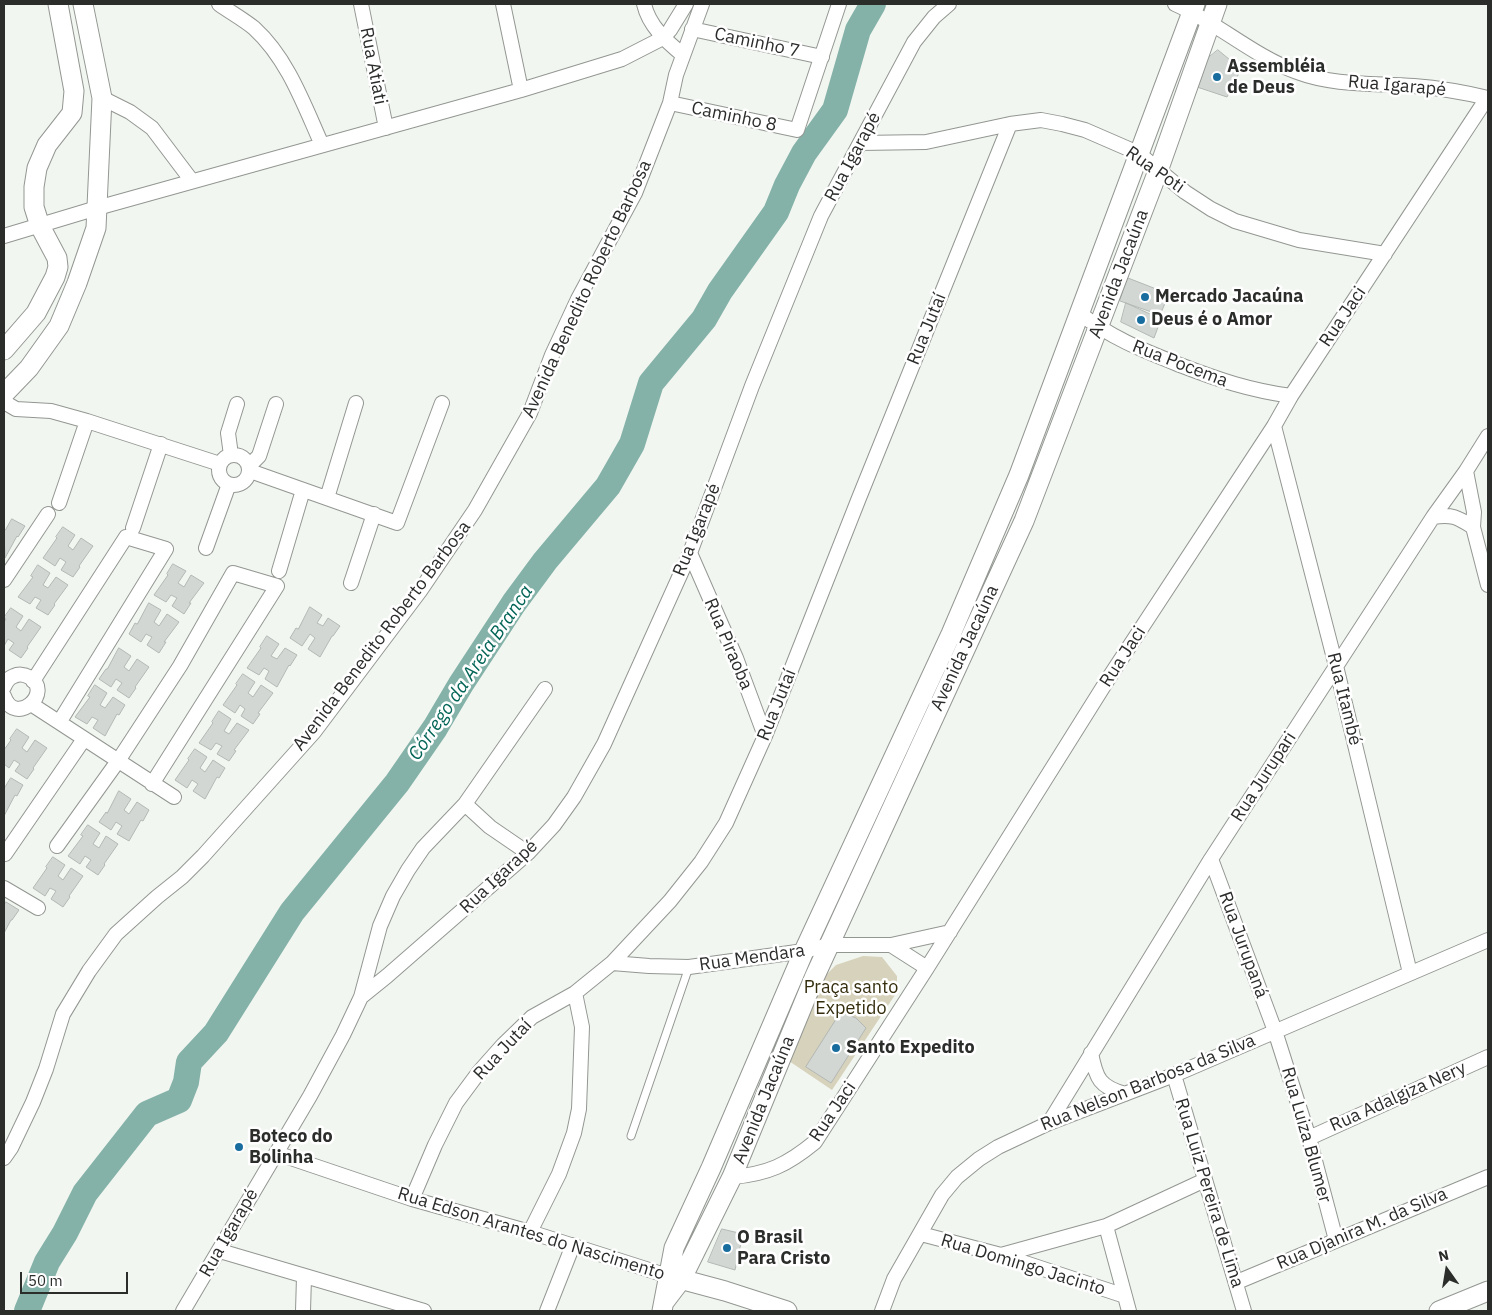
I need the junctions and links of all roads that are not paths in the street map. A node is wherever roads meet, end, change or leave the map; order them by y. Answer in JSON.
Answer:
{"nodes":[{"id":1,"x":58,"y":4,"type":"edge"},
{"id":2,"x":83,"y":4,"type":"edge"},
{"id":3,"x":219,"y":4,"type":"edge"},
{"id":4,"x":361,"y":4,"type":"edge"},
{"id":5,"x":503,"y":4,"type":"edge"},
{"id":6,"x":644,"y":4,"type":"edge"},
{"id":7,"x":686,"y":4,"type":"edge"},
{"id":8,"x":702,"y":4,"type":"edge"},
{"id":9,"x":839,"y":4,"type":"edge"},
{"id":10,"x":949,"y":4,"type":"edge"},
{"id":11,"x":1217,"y":4,"type":"edge"},
{"id":12,"x":1187,"y":6,"type":"edge"},
{"id":13,"x":1210,"y":23,"type":"junction"},
{"id":14,"x":692,"y":29,"type":"junction"},
{"id":15,"x":663,"y":38,"type":"junction"},
{"id":16,"x":683,"y":55,"type":"junction"},
{"id":17,"x":822,"y":57,"type":"junction"},
{"id":18,"x":521,"y":90,"type":"junction"},
{"id":19,"x":102,"y":98,"type":"junction"},
{"id":20,"x":1488,"y":98,"type":"edge"},
{"id":21,"x":670,"y":103,"type":"junction"},
{"id":22,"x":1010,"y":124,"type":"junction"},
{"id":23,"x":386,"y":128,"type":"junction"},
{"id":24,"x":860,"y":144,"type":"junction"},
{"id":25,"x":322,"y":145,"type":"junction"},
{"id":26,"x":1138,"y":153,"type":"junction"},
{"id":27,"x":1158,"y":171,"type":"junction"},
{"id":28,"x":192,"y":181,"type":"junction"},
{"id":29,"x":97,"y":208,"type":"junction"},
{"id":30,"x":40,"y":226,"type":"junction"},
{"id":31,"x":4,"y":236,"type":"edge"},
{"id":32,"x":1385,"y":254,"type":"junction"},
{"id":33,"x":1078,"y":312,"type":"junction"},
{"id":34,"x":36,"y":313,"type":"junction"},
{"id":35,"x":59,"y":326,"type":"junction"},
{"id":36,"x":1098,"y":328,"type":"junction"},
{"id":37,"x":4,"y":350,"type":"edge"},
{"id":38,"x":4,"y":394,"type":"edge"},
{"id":39,"x":1291,"y":396,"type":"junction"},
{"id":40,"x":4,"y":402,"type":"edge"},
{"id":41,"x":356,"y":403,"type":"dead end"},
{"id":42,"x":442,"y":403,"type":"dead end"},
{"id":43,"x":237,"y":404,"type":"dead end"},
{"id":44,"x":276,"y":404,"type":"dead end"},
{"id":45,"x":87,"y":421,"type":"junction"},
{"id":46,"x":1274,"y":426,"type":"junction"},
{"id":47,"x":1488,"y":436,"type":"edge"},
{"id":48,"x":161,"y":444,"type":"junction"},
{"id":49,"x":226,"y":459,"type":"junction"},
{"id":50,"x":249,"y":468,"type":"junction"},
{"id":51,"x":1466,"y":471,"type":"junction"},
{"id":52,"x":229,"y":484,"type":"junction"},
{"id":53,"x":303,"y":490,"type":"junction"},
{"id":54,"x":327,"y":498,"type":"junction"},
{"id":55,"x":59,"y":503,"type":"dead end"},
{"id":56,"x":48,"y":514,"type":"dead end"},
{"id":57,"x":374,"y":514,"type":"junction"},
{"id":58,"x":1433,"y":516,"type":"junction"},
{"id":59,"x":1473,"y":527,"type":"junction"},
{"id":60,"x":133,"y":528,"type":"dead end"},
{"id":61,"x":206,"y":548,"type":"dead end"},
{"id":62,"x":690,"y":553,"type":"junction"},
{"id":63,"x":278,"y":571,"type":"dead end"},
{"id":64,"x":4,"y":580,"type":"edge"},
{"id":65,"x":351,"y":583,"type":"dead end"},
{"id":66,"x":1488,"y":586,"type":"edge"},
{"id":67,"x":1336,"y":666,"type":"junction"},
{"id":68,"x":33,"y":680,"type":"junction"},
{"id":69,"x":4,"y":686,"type":"edge"},
{"id":70,"x":545,"y":689,"type":"dead end"},
{"id":71,"x":31,"y":704,"type":"junction"},
{"id":72,"x":6,"y":707,"type":"edge"},
{"id":73,"x":60,"y":721,"type":"junction"},
{"id":74,"x":765,"y":736,"type":"junction"},
{"id":75,"x":84,"y":739,"type":"junction"},
{"id":76,"x":118,"y":761,"type":"junction"},
{"id":77,"x":152,"y":784,"type":"junction"},
{"id":78,"x":174,"y":797,"type":"dead end"},
{"id":79,"x":465,"y":804,"type":"junction"},
{"id":80,"x":57,"y":846,"type":"dead end"},
{"id":81,"x":528,"y":852,"type":"junction"},
{"id":82,"x":5,"y":854,"type":"dead end"},
{"id":83,"x":1211,"y":859,"type":"junction"},
{"id":84,"x":4,"y":888,"type":"edge"},
{"id":85,"x":38,"y":908,"type":"dead end"},
{"id":86,"x":950,"y":932,"type":"junction"},
{"id":87,"x":1488,"y":940,"type":"edge"},
{"id":88,"x":891,"y":944,"type":"junction"},
{"id":89,"x":829,"y":945,"type":"junction"},
{"id":90,"x":804,"y":951,"type":"junction"},
{"id":91,"x":612,"y":963,"type":"junction"},
{"id":92,"x":689,"y":966,"type":"junction"},
{"id":93,"x":927,"y":968,"type":"junction"},
{"id":94,"x":1410,"y":973,"type":"junction"},
{"id":95,"x":575,"y":993,"type":"junction"},
{"id":96,"x":361,"y":997,"type":"junction"},
{"id":97,"x":1275,"y":1031,"type":"junction"},
{"id":98,"x":1092,"y":1054,"type":"junction"},
{"id":99,"x":1488,"y":1057,"type":"edge"},
{"id":100,"x":1174,"y":1076,"type":"junction"},
{"id":101,"x":1125,"y":1094,"type":"junction"},
{"id":102,"x":1049,"y":1123,"type":"junction"},
{"id":103,"x":631,"y":1136,"type":"dead end"},
{"id":104,"x":1309,"y":1138,"type":"junction"},
{"id":105,"x":276,"y":1153,"type":"junction"},
{"id":106,"x":4,"y":1158,"type":"edge"},
{"id":107,"x":732,"y":1177,"type":"junction"},
{"id":108,"x":1488,"y":1177,"type":"edge"},
{"id":109,"x":1205,"y":1180,"type":"junction"},
{"id":110,"x":412,"y":1198,"type":"junction"},
{"id":111,"x":1106,"y":1226,"type":"junction"},
{"id":112,"x":530,"y":1232,"type":"junction"},
{"id":113,"x":921,"y":1234,"type":"junction"},
{"id":114,"x":1336,"y":1240,"type":"junction"},
{"id":115,"x":573,"y":1245,"type":"junction"},
{"id":116,"x":220,"y":1251,"type":"junction"},
{"id":117,"x":1001,"y":1255,"type":"junction"},
{"id":118,"x":304,"y":1277,"type":"junction"},
{"id":119,"x":675,"y":1278,"type":"junction"},
{"id":120,"x":1237,"y":1282,"type":"junction"},
{"id":121,"x":1488,"y":1291,"type":"edge"},
{"id":122,"x":1125,"y":1296,"type":"junction"},
{"id":123,"x":663,"y":1306,"type":"edge"},
{"id":124,"x":409,"y":1309,"type":"edge"},
{"id":125,"x":183,"y":1311,"type":"edge"},
{"id":126,"x":303,"y":1311,"type":"edge"},
{"id":127,"x":424,"y":1311,"type":"edge"},
{"id":128,"x":547,"y":1311,"type":"edge"},
{"id":129,"x":787,"y":1311,"type":"edge"},
{"id":130,"x":882,"y":1311,"type":"edge"},
{"id":131,"x":1129,"y":1311,"type":"edge"},
{"id":132,"x":1244,"y":1311,"type":"edge"},
{"id":133,"x":1439,"y":1311,"type":"edge"}],
"edges":[{"from":1,"to":30,"type":"street"},
{"from":2,"to":19,"type":"street"},
{"from":3,"to":25,"type":"street"},
{"from":4,"to":23,"type":"street","name":"Rua Atiati"},
{"from":5,"to":18,"type":"street"},
{"from":6,"to":15,"type":"street"},
{"from":7,"to":15,"type":"street"},
{"from":8,"to":14,"type":"street","name":"Avenida Benedito Roberto Barbosa"},
{"from":9,"to":17,"type":"street"},
{"from":10,"to":24,"type":"street","name":"Rua Igarapé"},
{"from":11,"to":13,"type":"street","name":"Avenida Jacaúna"},
{"from":12,"to":13,"type":"street","name":"Rua Igarapé"},
{"from":12,"to":26,"type":"street","name":"Avenida Jacaúna"},
{"from":13,"to":20,"type":"street","name":"Rua Igarapé"},
{"from":13,"to":27,"type":"street","name":"Avenida Jacaúna"},
{"from":14,"to":16,"type":"street","name":"Avenida Benedito Roberto Barbosa"},
{"from":14,"to":17,"type":"street","name":"Caminho 7"},
{"from":15,"to":16,"type":"street"},
{"from":15,"to":18,"type":"street"},
{"from":16,"to":21,"type":"street","name":"Avenida Benedito Roberto Barbosa"},
{"from":17,"to":21,"type":"street","name":"Caminho 8"},
{"from":18,"to":23,"type":"street"},
{"from":19,"to":28,"type":"street"},
{"from":19,"to":29,"type":"street"},
{"from":20,"to":32,"type":"street","name":"Rua Jaci"},
{"from":21,"to":106,"type":"street","name":"Avenida Benedito Roberto Barbosa"},
{"from":22,"to":24,"type":"street","name":"Rua Poti"},
{"from":22,"to":26,"type":"street","name":"Rua Poti"},
{"from":22,"to":74,"type":"street","name":"Rua Jutaí"},
{"from":23,"to":25,"type":"street"},
{"from":24,"to":62,"type":"street","name":"Rua Igarapé"},
{"from":25,"to":28,"type":"street"},
{"from":26,"to":27,"type":"street","name":"Rua Poti"},
{"from":26,"to":33,"type":"street","name":"Avenida Jacaúna"},
{"from":27,"to":32,"type":"street","name":"Rua Poti"},
{"from":27,"to":36,"type":"street","name":"Avenida Jacaúna"},
{"from":28,"to":29,"type":"street"},
{"from":29,"to":30,"type":"street"},
{"from":29,"to":35,"type":"street"},
{"from":30,"to":31,"type":"street"},
{"from":30,"to":34,"type":"street"},
{"from":32,"to":39,"type":"street","name":"Rua Jaci"},
{"from":33,"to":36,"type":"street","name":"Rua Pocema"},
{"from":33,"to":90,"type":"street","name":"Avenida Jacaúna"},
{"from":34,"to":35,"type":"street"},
{"from":34,"to":37,"type":"street"},
{"from":35,"to":38,"type":"street"},
{"from":36,"to":39,"type":"street","name":"Rua Pocema"},
{"from":36,"to":89,"type":"street","name":"Avenida Jacaúna"},
{"from":39,"to":46,"type":"street","name":"Rua Jaci"},
{"from":40,"to":45,"type":"street"},
{"from":41,"to":54,"type":"street"},
{"from":42,"to":57,"type":"street"},
{"from":43,"to":49,"type":"street"},
{"from":44,"to":50,"type":"street"},
{"from":45,"to":48,"type":"street"},
{"from":45,"to":55,"type":"street"},
{"from":46,"to":67,"type":"street","name":"Rua Itambé"},
{"from":46,"to":86,"type":"street","name":"Rua Jaci"},
{"from":47,"to":51,"type":"street","name":"Rua Jurupari"},
{"from":48,"to":49,"type":"street"},
{"from":48,"to":60,"type":"street"},
{"from":49,"to":50,"type":"street"},
{"from":49,"to":52,"type":"street"},
{"from":50,"to":52,"type":"street"},
{"from":50,"to":53,"type":"street"},
{"from":51,"to":58,"type":"street","name":"Rua Jurupari"},
{"from":51,"to":59,"type":"street"},
{"from":52,"to":61,"type":"street"},
{"from":53,"to":54,"type":"street"},
{"from":53,"to":63,"type":"street"},
{"from":54,"to":57,"type":"street"},
{"from":56,"to":64,"type":"street"},
{"from":57,"to":65,"type":"street"},
{"from":58,"to":59,"type":"street"},
{"from":58,"to":67,"type":"street","name":"Rua Jurupari"},
{"from":59,"to":66,"type":"street"},
{"from":62,"to":74,"type":"street","name":"Rua Piraoba"},
{"from":62,"to":81,"type":"street","name":"Rua Igarapé"},
{"from":67,"to":83,"type":"street","name":"Rua Jurupari"},
{"from":67,"to":94,"type":"street","name":"Rua Itambé"},
{"from":68,"to":69,"type":"street"},
{"from":68,"to":71,"type":"street"},
{"from":68,"to":73,"type":"street"},
{"from":70,"to":79,"type":"street","name":"Rua Igarapé"},
{"from":71,"to":72,"type":"street"},
{"from":71,"to":73,"type":"street"},
{"from":73,"to":75,"type":"street"},
{"from":74,"to":91,"type":"street","name":"Rua Jutaí"},
{"from":75,"to":76,"type":"street"},
{"from":75,"to":82,"type":"street"},
{"from":76,"to":77,"type":"street"},
{"from":76,"to":77,"type":"street"},
{"from":76,"to":80,"type":"street"},
{"from":77,"to":78,"type":"street"},
{"from":79,"to":81,"type":"street"},
{"from":79,"to":96,"type":"street","name":"Rua Igarapé"},
{"from":81,"to":96,"type":"street","name":"Rua Igarapé"},
{"from":83,"to":97,"type":"street","name":"Rua Jurupaná"},
{"from":83,"to":98,"type":"street","name":"Rua Jurupari"},
{"from":84,"to":85,"type":"street"},
{"from":86,"to":88,"type":"street","name":"Rua Mendara"},
{"from":86,"to":93,"type":"street","name":"Rua Jaci"},
{"from":87,"to":94,"type":"street","name":"Rua Nelson Barbosa da Silva"},
{"from":88,"to":89,"type":"street","name":"Rua Mendara"},
{"from":88,"to":93,"type":"street"},
{"from":89,"to":90,"type":"street","name":"Rua Mendara"},
{"from":89,"to":107,"type":"street","name":"Avenida Jacaúna"},
{"from":90,"to":92,"type":"street","name":"Rua Mendara"},
{"from":90,"to":119,"type":"street","name":"Avenida Jacaúna"},
{"from":91,"to":92,"type":"street","name":"Rua Mendara"},
{"from":91,"to":95,"type":"street","name":"Rua Jutaí"},
{"from":92,"to":103,"type":"lane"},
{"from":93,"to":107,"type":"street","name":"Rua Jaci"},
{"from":94,"to":97,"type":"street","name":"Rua Nelson Barbosa da Silva"},
{"from":95,"to":110,"type":"street","name":"Rua Jutaí"},
{"from":95,"to":112,"type":"street"},
{"from":96,"to":105,"type":"street","name":"Rua Igarapé"},
{"from":97,"to":100,"type":"street","name":"Rua Nelson Barbosa da Silva"},
{"from":97,"to":104,"type":"street","name":"Rua Luiza Blumer"},
{"from":98,"to":101,"type":"street"},
{"from":98,"to":102,"type":"street","name":"Rua Jurupari"},
{"from":99,"to":104,"type":"street","name":"Rua Adalgiza Nery"},
{"from":100,"to":101,"type":"street","name":"Rua Nelson Barbosa da Silva"},
{"from":100,"to":109,"type":"street","name":"Rua Luiz Pereira de Lima"},
{"from":101,"to":102,"type":"street","name":"Rua Nelson Barbosa da Silva"},
{"from":102,"to":113,"type":"street","name":"Rua Nelson Barbosa da Silva"},
{"from":104,"to":114,"type":"street","name":"Rua Luiza Blumer"},
{"from":105,"to":110,"type":"street","name":"Rua Edson Arantes do Nascimento"},
{"from":105,"to":116,"type":"street","name":"Rua Igarapé"},
{"from":107,"to":119,"type":"street","name":"Avenida Jacaúna"},
{"from":108,"to":114,"type":"street","name":"Rua Djanira M. da Silva"},
{"from":109,"to":111,"type":"street"},
{"from":109,"to":120,"type":"street","name":"Rua Luiz Pereira de Lima"},
{"from":110,"to":112,"type":"street","name":"Rua Edson Arantes do Nascimento"},
{"from":111,"to":117,"type":"street"},
{"from":111,"to":122,"type":"street"},
{"from":112,"to":115,"type":"street","name":"Rua Edson Arantes do Nascimento"},
{"from":113,"to":117,"type":"street","name":"Rua Domingo Jacinto"},
{"from":113,"to":130,"type":"street","name":"Rua Nelson Barbosa da Silva"},
{"from":114,"to":120,"type":"street","name":"Rua Djanira M. da Silva"},
{"from":115,"to":119,"type":"street","name":"Rua Edson Arantes do Nascimento"},
{"from":115,"to":128,"type":"street"},
{"from":116,"to":118,"type":"street"},
{"from":116,"to":125,"type":"street","name":"Rua Igarapé"},
{"from":117,"to":122,"type":"street","name":"Rua Domingo Jacinto"},
{"from":118,"to":124,"type":"street"},
{"from":118,"to":126,"type":"street"},
{"from":119,"to":123,"type":"street"},
{"from":119,"to":129,"type":"street","name":"Rua Edson Arantes do Nascimento"},
{"from":120,"to":132,"type":"street","name":"Rua Luiz Pereira de Lima"},
{"from":121,"to":133,"type":"street"},
{"from":122,"to":131,"type":"street"},
{"from":124,"to":127,"type":"street"}]}
